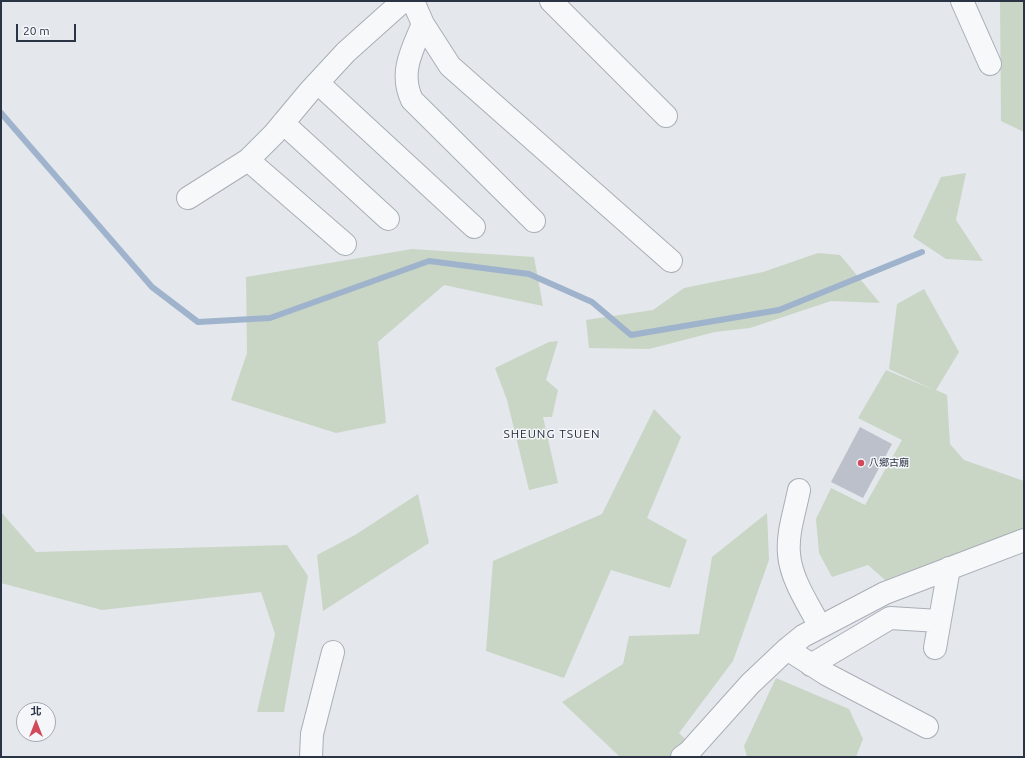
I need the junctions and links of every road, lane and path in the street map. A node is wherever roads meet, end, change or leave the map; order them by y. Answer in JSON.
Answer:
{"nodes":[{"id":1,"x":403,"y":1,"type":"edge"},
{"id":2,"x":413,"y":1,"type":"edge"},
{"id":3,"x":551,"y":1,"type":"edge"},
{"id":4,"x":962,"y":1,"type":"edge"},
{"id":5,"x":423,"y":24,"type":"junction"},
{"id":6,"x":990,"y":64,"type":"dead end"},
{"id":7,"x":318,"y":83,"type":"junction"},
{"id":8,"x":666,"y":116,"type":"dead end"},
{"id":9,"x":283,"y":123,"type":"junction"},
{"id":10,"x":248,"y":160,"type":"junction"},
{"id":11,"x":188,"y":198,"type":"dead end"},
{"id":12,"x":388,"y":219,"type":"dead end"},
{"id":13,"x":534,"y":221,"type":"dead end"},
{"id":14,"x":474,"y":227,"type":"dead end"},
{"id":15,"x":345,"y":244,"type":"dead end"},
{"id":16,"x":671,"y":261,"type":"dead end"},
{"id":17,"x":799,"y":490,"type":"dead end"},
{"id":18,"x":1024,"y":540,"type":"edge"},
{"id":19,"x":949,"y":568,"type":"junction"},
{"id":20,"x":939,"y":621,"type":"junction"},
{"id":21,"x":820,"y":627,"type":"junction"},
{"id":22,"x":935,"y":648,"type":"dead end"},
{"id":23,"x":787,"y":649,"type":"junction"},
{"id":24,"x":333,"y":652,"type":"dead end"},
{"id":25,"x":811,"y":665,"type":"junction"},
{"id":26,"x":927,"y":727,"type":"dead end"},
{"id":27,"x":310,"y":757,"type":"edge"},
{"id":28,"x":682,"y":757,"type":"edge"}],
"edges":[{"from":1,"to":7,"type":"street"},
{"from":2,"to":5,"type":"street"},
{"from":3,"to":8,"type":"street"},
{"from":4,"to":6,"type":"street"},
{"from":5,"to":13,"type":"street"},
{"from":5,"to":16,"type":"street"},
{"from":7,"to":9,"type":"street"},
{"from":7,"to":14,"type":"street"},
{"from":9,"to":10,"type":"street"},
{"from":9,"to":12,"type":"street"},
{"from":10,"to":11,"type":"street"},
{"from":10,"to":15,"type":"street"},
{"from":17,"to":21,"type":"street"},
{"from":18,"to":19,"type":"street"},
{"from":19,"to":20,"type":"street"},
{"from":19,"to":21,"type":"street"},
{"from":20,"to":22,"type":"street"},
{"from":20,"to":25,"type":"street"},
{"from":21,"to":23,"type":"street"},
{"from":23,"to":25,"type":"street"},
{"from":23,"to":28,"type":"street"},
{"from":24,"to":27,"type":"street"},
{"from":25,"to":26,"type":"street"}]}
